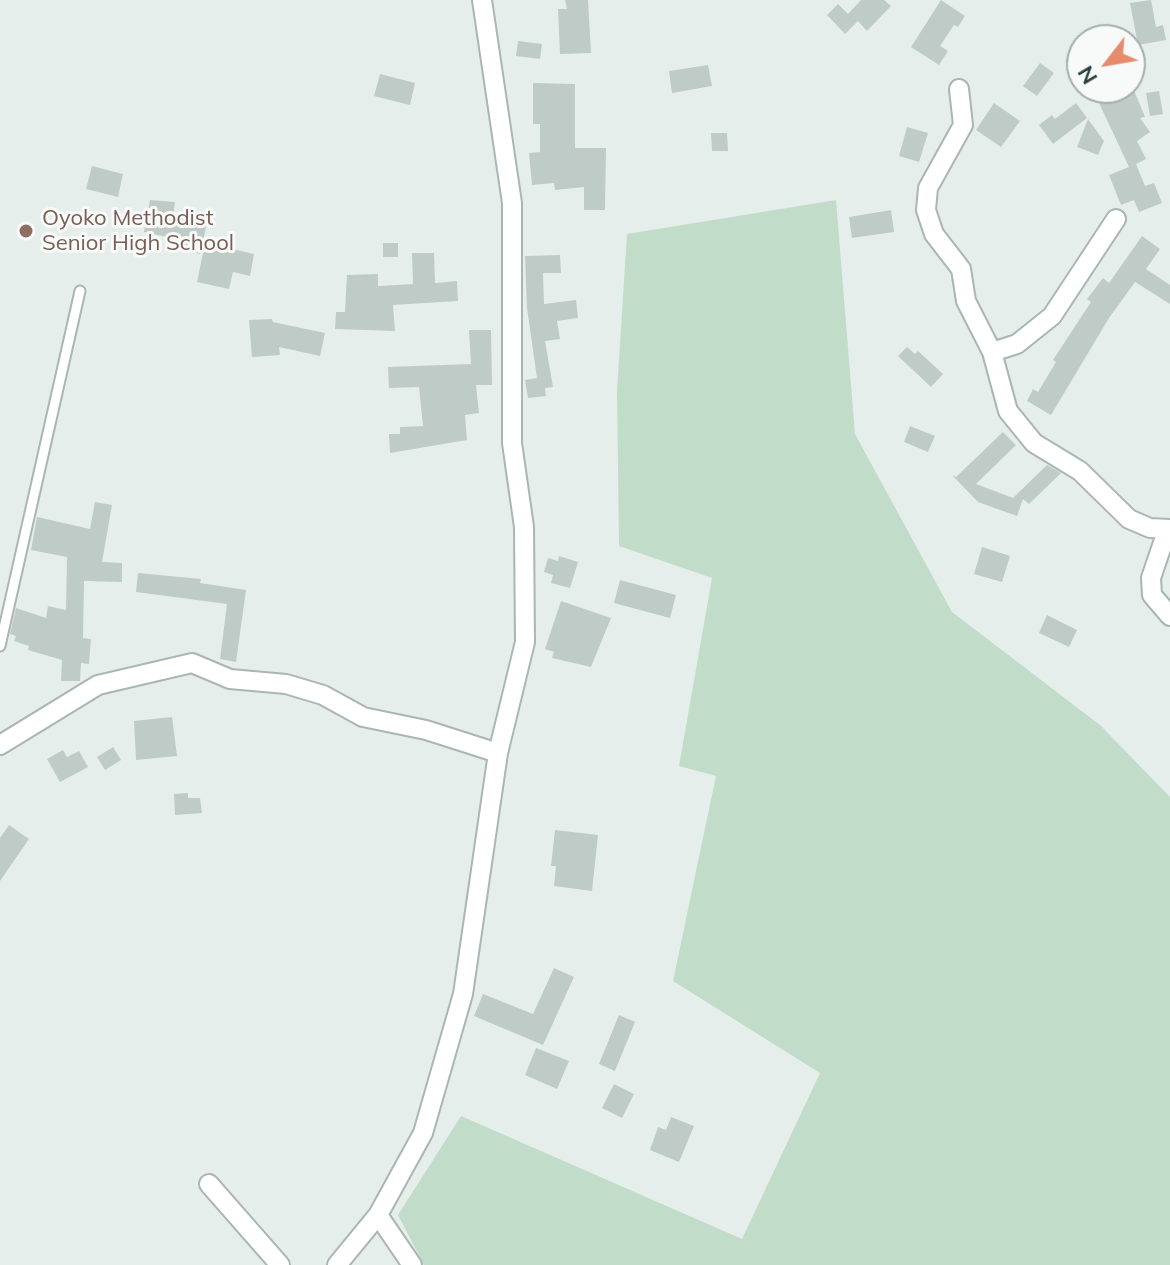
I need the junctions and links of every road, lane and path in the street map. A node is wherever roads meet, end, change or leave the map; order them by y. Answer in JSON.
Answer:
{"nodes":[{"id":1,"x":482,"y":0,"type":"edge"},
{"id":2,"x":959,"y":89,"type":"dead end"},
{"id":3,"x":1116,"y":219,"type":"dead end"},
{"id":4,"x":80,"y":291,"type":"dead end"},
{"id":5,"x":992,"y":352,"type":"junction"},
{"id":6,"x":1169,"y":530,"type":"edge"},
{"id":7,"x":1170,"y":616,"type":"edge"},
{"id":8,"x":0,"y":646,"type":"edge"},
{"id":9,"x":4,"y":735,"type":"edge"},
{"id":10,"x":498,"y":753,"type":"junction"},
{"id":11,"x":209,"y":1184,"type":"dead end"},
{"id":12,"x":378,"y":1215,"type":"junction"},
{"id":13,"x":280,"y":1265,"type":"edge"},
{"id":14,"x":337,"y":1265,"type":"edge"},
{"id":15,"x":412,"y":1265,"type":"edge"}],
"edges":[{"from":1,"to":10,"type":"street"},
{"from":2,"to":5,"type":"street"},
{"from":3,"to":5,"type":"street"},
{"from":4,"to":8,"type":"lane"},
{"from":5,"to":6,"type":"street"},
{"from":6,"to":7,"type":"street"},
{"from":9,"to":10,"type":"street"},
{"from":10,"to":12,"type":"street"},
{"from":11,"to":13,"type":"street"},
{"from":12,"to":14,"type":"street"},
{"from":12,"to":15,"type":"street"}]}
